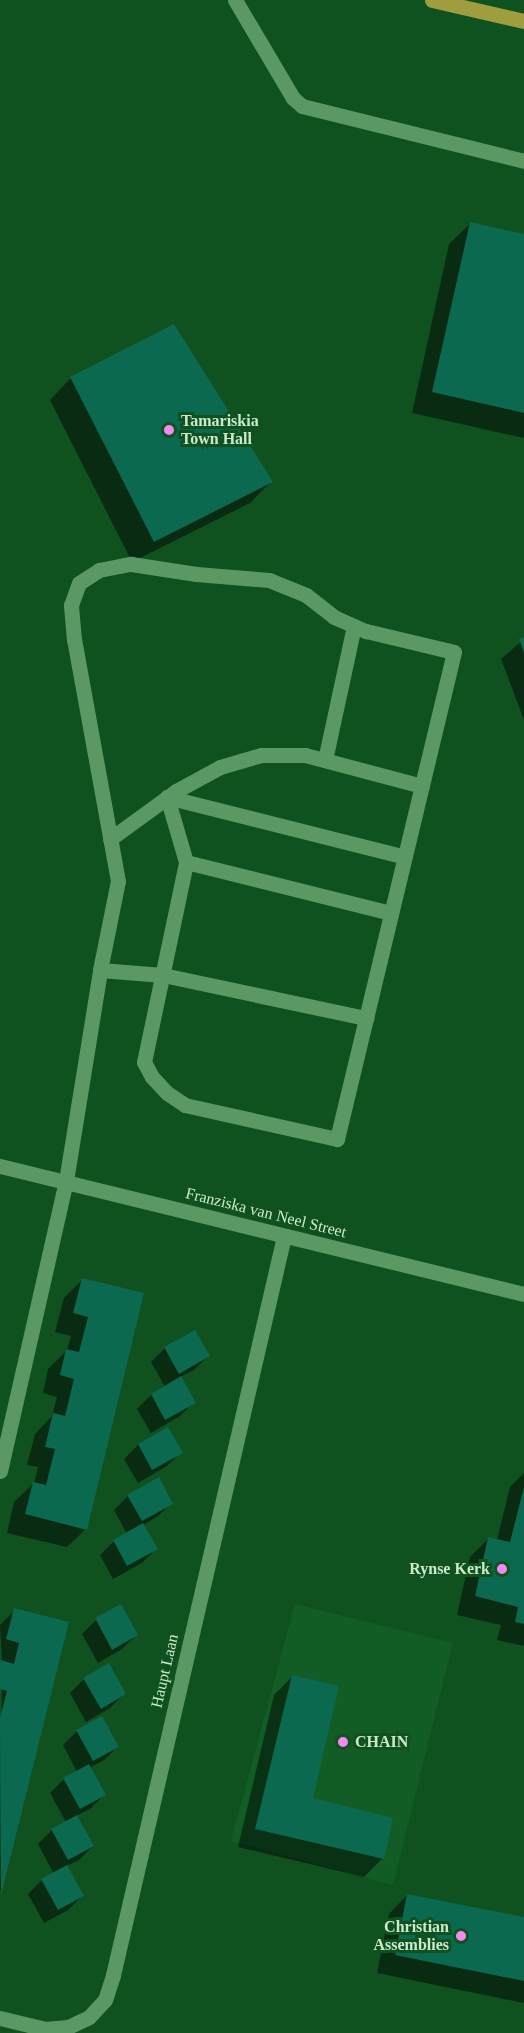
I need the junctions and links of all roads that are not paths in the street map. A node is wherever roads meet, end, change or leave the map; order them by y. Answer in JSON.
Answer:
{"nodes":[{"id":1,"x":235,"y":0,"type":"edge"},
{"id":2,"x":432,"y":0,"type":"edge"},
{"id":3,"x":524,"y":21,"type":"edge"},
{"id":4,"x":524,"y":161,"type":"edge"},
{"id":5,"x":354,"y":626,"type":"junction"},
{"id":6,"x":325,"y":760,"type":"junction"},
{"id":7,"x":422,"y":786,"type":"junction"},
{"id":8,"x":167,"y":797,"type":"junction"},
{"id":9,"x":110,"y":839,"type":"junction"},
{"id":10,"x":405,"y":857,"type":"junction"},
{"id":11,"x":186,"y":862,"type":"junction"},
{"id":12,"x":391,"y":913,"type":"junction"},
{"id":13,"x":100,"y":970,"type":"junction"},
{"id":14,"x":163,"y":975,"type":"junction"},
{"id":15,"x":366,"y":1018,"type":"junction"},
{"id":16,"x":0,"y":1166,"type":"edge"},
{"id":17,"x":66,"y":1181,"type":"junction"},
{"id":18,"x":284,"y":1236,"type":"junction"},
{"id":19,"x":524,"y":1294,"type":"edge"},
{"id":20,"x":0,"y":1471,"type":"edge"},
{"id":21,"x":0,"y":2018,"type":"edge"}],
"edges":[{"from":1,"to":4,"type":"street"},
{"from":2,"to":3,"type":"main road"},
{"from":5,"to":6,"type":"street"},
{"from":5,"to":7,"type":"street"},
{"from":5,"to":9,"type":"street"},
{"from":6,"to":7,"type":"street"},
{"from":6,"to":8,"type":"street"},
{"from":7,"to":10,"type":"street"},
{"from":8,"to":9,"type":"street"},
{"from":8,"to":10,"type":"street"},
{"from":8,"to":11,"type":"street"},
{"from":9,"to":13,"type":"street"},
{"from":10,"to":12,"type":"street"},
{"from":11,"to":12,"type":"street"},
{"from":11,"to":14,"type":"street"},
{"from":12,"to":15,"type":"street"},
{"from":13,"to":14,"type":"street"},
{"from":13,"to":17,"type":"street"},
{"from":14,"to":15,"type":"street"},
{"from":14,"to":15,"type":"street"},
{"from":16,"to":17,"type":"street","name":"Franziska van Neel Street"},
{"from":17,"to":18,"type":"street","name":"Franziska van Neel Street"},
{"from":17,"to":20,"type":"street"},
{"from":18,"to":19,"type":"street","name":"Franziska van Neel Street"},
{"from":18,"to":21,"type":"street","name":"Haupt Laan"}]}
